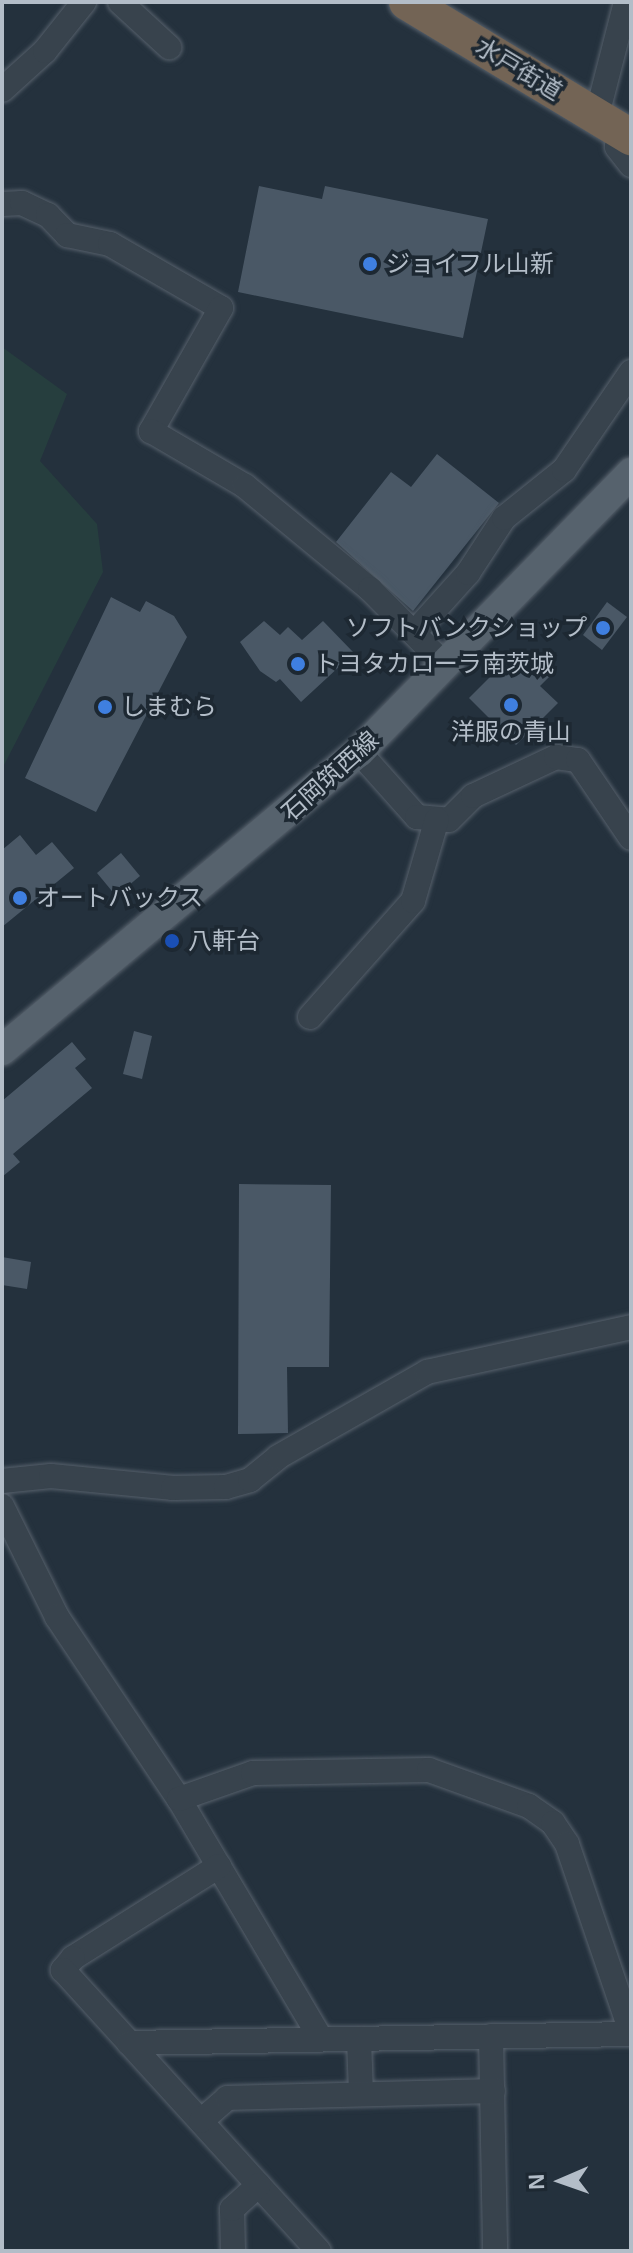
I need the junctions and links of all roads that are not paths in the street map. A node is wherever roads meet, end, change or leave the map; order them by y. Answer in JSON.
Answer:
{"nodes":[{"id":1,"x":84,"y":2,"type":"edge"},
{"id":2,"x":120,"y":2,"type":"edge"},
{"id":3,"x":407,"y":2,"type":"edge"},
{"id":4,"x":626,"y":2,"type":"edge"},
{"id":5,"x":169,"y":47,"type":"dead end"},
{"id":6,"x":2,"y":90,"type":"edge"},
{"id":7,"x":616,"y":127,"type":"edge"},
{"id":8,"x":631,"y":165,"type":"edge"},
{"id":9,"x":2,"y":204,"type":"edge"},
{"id":10,"x":631,"y":372,"type":"edge"},
{"id":11,"x":631,"y":473,"type":"edge"},
{"id":12,"x":414,"y":633,"type":"junction"},
{"id":13,"x":445,"y":665,"type":"junction"},
{"id":14,"x":359,"y":752,"type":"junction"},
{"id":15,"x":437,"y":819,"type":"junction"},
{"id":16,"x":631,"y":838,"type":"edge"},
{"id":17,"x":310,"y":1017,"type":"dead end"},
{"id":18,"x":2,"y":1050,"type":"edge"},
{"id":19,"x":631,"y":1327,"type":"edge"},
{"id":20,"x":2,"y":1481,"type":"edge"},
{"id":21,"x":2,"y":1506,"type":"edge"},
{"id":22,"x":179,"y":1799,"type":"junction"},
{"id":23,"x":219,"y":1866,"type":"junction"},
{"id":24,"x":631,"y":2033,"type":"edge"},
{"id":25,"x":491,"y":2036,"type":"junction"},
{"id":26,"x":321,"y":2039,"type":"junction"},
{"id":27,"x":359,"y":2039,"type":"junction"},
{"id":28,"x":129,"y":2043,"type":"junction"},
{"id":29,"x":493,"y":2091,"type":"junction"},
{"id":30,"x":361,"y":2093,"type":"junction"},
{"id":31,"x":201,"y":2121,"type":"junction"},
{"id":32,"x":259,"y":2185,"type":"junction"},
{"id":33,"x":233,"y":2251,"type":"edge"},
{"id":34,"x":319,"y":2251,"type":"edge"},
{"id":35,"x":495,"y":2251,"type":"edge"}],
"edges":[{"from":1,"to":6,"type":"street"},
{"from":2,"to":5,"type":"street"},
{"from":3,"to":7,"type":"highway","name":"水戸街道"},
{"from":4,"to":7,"type":"street"},
{"from":7,"to":8,"type":"street"},
{"from":9,"to":12,"type":"street"},
{"from":10,"to":12,"type":"street"},
{"from":11,"to":13,"type":"main road","name":"石岡筑西線"},
{"from":12,"to":13,"type":"street"},
{"from":13,"to":14,"type":"main road","name":"石岡筑西線"},
{"from":14,"to":15,"type":"street"},
{"from":14,"to":18,"type":"main road","name":"石岡筑西線"},
{"from":15,"to":16,"type":"street"},
{"from":15,"to":17,"type":"street"},
{"from":19,"to":20,"type":"street"},
{"from":21,"to":22,"type":"street"},
{"from":22,"to":23,"type":"street"},
{"from":22,"to":24,"type":"street"},
{"from":23,"to":26,"type":"street"},
{"from":23,"to":28,"type":"street"},
{"from":24,"to":25,"type":"street"},
{"from":25,"to":27,"type":"street"},
{"from":25,"to":29,"type":"street"},
{"from":26,"to":27,"type":"street"},
{"from":26,"to":28,"type":"street"},
{"from":27,"to":30,"type":"street"},
{"from":28,"to":31,"type":"street"},
{"from":29,"to":30,"type":"street"},
{"from":29,"to":35,"type":"street"},
{"from":30,"to":31,"type":"street"},
{"from":31,"to":32,"type":"street"},
{"from":32,"to":33,"type":"street"},
{"from":32,"to":34,"type":"street"}]}
